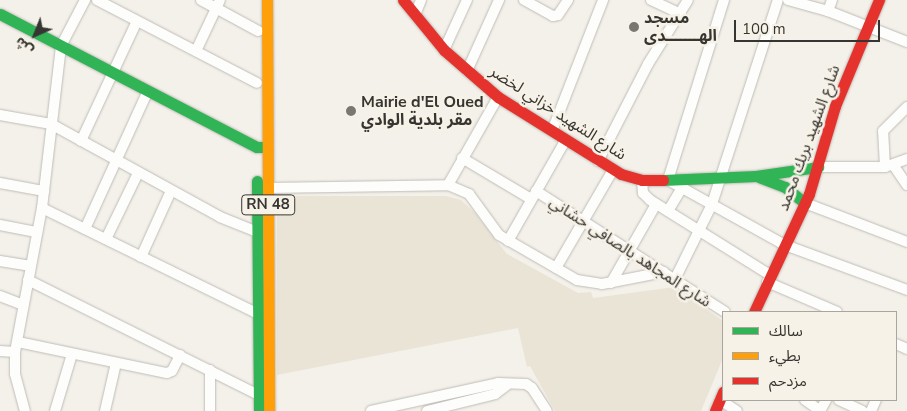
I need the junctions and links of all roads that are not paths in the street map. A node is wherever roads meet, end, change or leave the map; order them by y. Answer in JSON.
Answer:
{"nodes":[{"id":1,"x":85,"y":0,"type":"edge"},
{"id":2,"x":97,"y":0,"type":"edge"},
{"id":3,"x":201,"y":0,"type":"edge"},
{"id":4,"x":257,"y":0,"type":"edge"},
{"id":5,"x":267,"y":0,"type":"edge"},
{"id":6,"x":403,"y":0,"type":"edge"},
{"id":7,"x":420,"y":0,"type":"edge"},
{"id":8,"x":467,"y":0,"type":"edge"},
{"id":9,"x":499,"y":0,"type":"edge"},
{"id":10,"x":524,"y":0,"type":"edge"},
{"id":11,"x":568,"y":0,"type":"edge"},
{"id":12,"x":603,"y":0,"type":"edge"},
{"id":13,"x":688,"y":0,"type":"edge"},
{"id":14,"x":724,"y":0,"type":"edge"},
{"id":15,"x":778,"y":0,"type":"edge"},
{"id":16,"x":788,"y":0,"type":"edge"},
{"id":17,"x":832,"y":0,"type":"edge"},
{"id":18,"x":879,"y":0,"type":"edge"},
{"id":19,"x":654,"y":1,"type":"edge"},
{"id":20,"x":218,"y":4,"type":"edge"},
{"id":21,"x":828,"y":11,"type":"junction"},
{"id":22,"x":0,"y":14,"type":"edge"},
{"id":23,"x":681,"y":14,"type":"junction"},
{"id":24,"x":415,"y":15,"type":"junction"},
{"id":25,"x":137,"y":21,"type":"junction"},
{"id":26,"x":870,"y":26,"type":"junction"},
{"id":27,"x":258,"y":31,"type":"junction"},
{"id":28,"x":907,"y":42,"type":"edge"},
{"id":29,"x":61,"y":46,"type":"junction"},
{"id":30,"x":444,"y":50,"type":"junction"},
{"id":31,"x":196,"y":51,"type":"junction"},
{"id":32,"x":468,"y":71,"type":"junction"},
{"id":33,"x":111,"y":73,"type":"junction"},
{"id":34,"x":257,"y":84,"type":"junction"},
{"id":35,"x":148,"y":91,"type":"junction"},
{"id":36,"x":498,"y":97,"type":"junction"},
{"id":37,"x":907,"y":107,"type":"edge"},
{"id":38,"x":0,"y":115,"type":"edge"},
{"id":39,"x":51,"y":124,"type":"junction"},
{"id":40,"x":552,"y":131,"type":"junction"},
{"id":41,"x":565,"y":140,"type":"junction"},
{"id":42,"x":81,"y":141,"type":"junction"},
{"id":43,"x":262,"y":147,"type":"junction"},
{"id":44,"x":462,"y":158,"type":"junction"},
{"id":45,"x":907,"y":159,"type":"edge"},
{"id":46,"x":116,"y":161,"type":"junction"},
{"id":47,"x":598,"y":161,"type":"junction"},
{"id":48,"x":818,"y":167,"type":"junction"},
{"id":49,"x":889,"y":167,"type":"junction"},
{"id":50,"x":613,"y":170,"type":"junction"},
{"id":51,"x":138,"y":173,"type":"junction"},
{"id":52,"x":756,"y":176,"type":"junction"},
{"id":53,"x":720,"y":177,"type":"junction"},
{"id":54,"x":642,"y":180,"type":"junction"},
{"id":55,"x":668,"y":180,"type":"junction"},
{"id":56,"x":0,"y":183,"type":"edge"},
{"id":57,"x":448,"y":185,"type":"junction"},
{"id":58,"x":907,"y":185,"type":"edge"},
{"id":59,"x":683,"y":186,"type":"junction"},
{"id":60,"x":267,"y":188,"type":"junction"},
{"id":61,"x":44,"y":191,"type":"junction"},
{"id":62,"x":171,"y":191,"type":"junction"},
{"id":63,"x":534,"y":195,"type":"junction"},
{"id":64,"x":805,"y":203,"type":"junction"},
{"id":65,"x":656,"y":204,"type":"junction"},
{"id":66,"x":712,"y":204,"type":"junction"},
{"id":67,"x":42,"y":208,"type":"junction"},
{"id":68,"x":668,"y":211,"type":"junction"},
{"id":69,"x":584,"y":221,"type":"junction"},
{"id":70,"x":0,"y":225,"type":"edge"},
{"id":71,"x":85,"y":229,"type":"junction"},
{"id":72,"x":700,"y":231,"type":"junction"},
{"id":73,"x":37,"y":232,"type":"junction"},
{"id":74,"x":257,"y":232,"type":"junction"},
{"id":75,"x":106,"y":239,"type":"junction"},
{"id":76,"x":508,"y":241,"type":"junction"},
{"id":77,"x":907,"y":242,"type":"edge"},
{"id":78,"x":785,"y":245,"type":"junction"},
{"id":79,"x":630,"y":250,"type":"junction"},
{"id":80,"x":140,"y":257,"type":"junction"},
{"id":81,"x":0,"y":261,"type":"edge"},
{"id":82,"x":30,"y":266,"type":"junction"},
{"id":83,"x":556,"y":268,"type":"junction"},
{"id":84,"x":664,"y":272,"type":"junction"},
{"id":85,"x":769,"y":278,"type":"junction"},
{"id":86,"x":674,"y":279,"type":"junction"},
{"id":87,"x":28,"y":280,"type":"junction"},
{"id":88,"x":611,"y":283,"type":"junction"},
{"id":89,"x":907,"y":290,"type":"edge"},
{"id":90,"x":0,"y":296,"type":"edge"},
{"id":91,"x":23,"y":306,"type":"junction"},
{"id":92,"x":723,"y":311,"type":"edge"},
{"id":93,"x":754,"y":311,"type":"edge"},
{"id":94,"x":835,"y":311,"type":"edge"},
{"id":95,"x":258,"y":314,"type":"junction"},
{"id":96,"x":17,"y":347,"type":"junction"},
{"id":97,"x":0,"y":351,"type":"edge"},
{"id":98,"x":72,"y":354,"type":"junction"},
{"id":99,"x":180,"y":355,"type":"junction"},
{"id":100,"x":116,"y":362,"type":"junction"},
{"id":101,"x":210,"y":370,"type":"junction"},
{"id":102,"x":507,"y":385,"type":"junction"},
{"id":103,"x":259,"y":395,"type":"junction"},
{"id":104,"x":719,"y":401,"type":"edge"},
{"id":105,"x":806,"y":401,"type":"edge"},
{"id":106,"x":841,"y":401,"type":"edge"},
{"id":107,"x":406,"y":407,"type":"edge"},
{"id":108,"x":388,"y":409,"type":"edge"},
{"id":109,"x":24,"y":411,"type":"edge"},
{"id":110,"x":55,"y":411,"type":"edge"},
{"id":111,"x":105,"y":411,"type":"edge"},
{"id":112,"x":210,"y":411,"type":"edge"},
{"id":113,"x":259,"y":411,"type":"edge"},
{"id":114,"x":269,"y":411,"type":"edge"},
{"id":115,"x":371,"y":411,"type":"edge"},
{"id":116,"x":427,"y":411,"type":"edge"},
{"id":117,"x":547,"y":411,"type":"edge"},
{"id":118,"x":737,"y":411,"type":"edge"},
{"id":119,"x":821,"y":411,"type":"edge"},
{"id":120,"x":863,"y":411,"type":"edge"}],
"edges":[{"from":1,"to":29,"type":"street"},
{"from":2,"to":25,"type":"street"},
{"from":3,"to":20,"type":"street"},
{"from":4,"to":27,"type":"main road","number":"RN 48"},
{"from":5,"to":43,"type":"main road","number":"RN 48"},
{"from":6,"to":24,"type":"main road","name":"شارع الشهيد خزاني لخضر"},
{"from":7,"to":24,"type":"street"},
{"from":8,"to":30,"type":"street"},
{"from":9,"to":32,"type":"street"},
{"from":10,"to":11,"type":"street"},
{"from":12,"to":40,"type":"street"},
{"from":13,"to":23,"type":"street"},
{"from":14,"to":55,"type":"street"},
{"from":15,"to":53,"type":"street"},
{"from":16,"to":21,"type":"street"},
{"from":17,"to":21,"type":"street"},
{"from":18,"to":26,"type":"main road","name":"شارع الشهيد بريك محمد"},
{"from":19,"to":23,"type":"street"},
{"from":20,"to":27,"type":"street"},
{"from":20,"to":31,"type":"street"},
{"from":21,"to":26,"type":"street"},
{"from":22,"to":29,"type":"main road"},
{"from":23,"to":47,"type":"street"},
{"from":24,"to":30,"type":"main road","name":"شارع الشهيد خزاني لخضر"},
{"from":25,"to":31,"type":"street"},
{"from":25,"to":33,"type":"street"},
{"from":26,"to":28,"type":"street"},
{"from":26,"to":48,"type":"main road","name":"شارع الشهيد بريك محمد"},
{"from":27,"to":34,"type":"main road","number":"RN 48"},
{"from":29,"to":33,"type":"main road"},
{"from":29,"to":39,"type":"street"},
{"from":30,"to":32,"type":"main road","name":"شارع الشهيد خزاني لخضر"},
{"from":31,"to":34,"type":"street"},
{"from":32,"to":36,"type":"main road","name":"شارع الشهيد خزاني لخضر"},
{"from":33,"to":35,"type":"main road"},
{"from":33,"to":42,"type":"street"},
{"from":34,"to":43,"type":"main road","number":"RN 48"},
{"from":35,"to":43,"type":"main road"},
{"from":35,"to":46,"type":"street"},
{"from":36,"to":40,"type":"main road","name":"شارع الشهيد خزاني لخضر"},
{"from":36,"to":44,"type":"street"},
{"from":37,"to":49,"type":"street"},
{"from":38,"to":39,"type":"street"},
{"from":39,"to":42,"type":"street"},
{"from":39,"to":61,"type":"street"},
{"from":40,"to":41,"type":"main road","name":"شارع الشهيد خزاني لخضر"},
{"from":41,"to":47,"type":"main road","name":"شارع الشهيد خزاني لخضر"},
{"from":41,"to":63,"type":"street"},
{"from":42,"to":46,"type":"street"},
{"from":43,"to":60,"type":"main road","number":"RN 48"},
{"from":43,"to":74,"type":"main road","number":"RN 48"},
{"from":44,"to":57,"type":"street"},
{"from":44,"to":63,"type":"street","name":"شارع المجاهد بالصافي حشاني"},
{"from":45,"to":49,"type":"street"},
{"from":46,"to":51,"type":"street"},
{"from":46,"to":71,"type":"street"},
{"from":47,"to":50,"type":"main road","name":"شارع الشهيد خزاني لخضر"},
{"from":48,"to":49,"type":"street"},
{"from":48,"to":52,"type":"main road","name":"شارع الشهيد خزاني لخضر"},
{"from":48,"to":64,"type":"main road","name":"شارع الشهيد بريك محمد"},
{"from":49,"to":58,"type":"street"},
{"from":50,"to":54,"type":"main road","name":"شارع الشهيد خزاني لخضر"},
{"from":50,"to":69,"type":"street"},
{"from":51,"to":62,"type":"street"},
{"from":51,"to":75,"type":"street"},
{"from":52,"to":53,"type":"main road","name":"شارع الشهيد خزاني لخضر"},
{"from":52,"to":64,"type":"main road"},
{"from":53,"to":55,"type":"main road","name":"شارع الشهيد خزاني لخضر"},
{"from":53,"to":66,"type":"street"},
{"from":54,"to":55,"type":"main road","name":"شارع الشهيد خزاني لخضر"},
{"from":54,"to":65,"type":"street"},
{"from":55,"to":59,"type":"street"},
{"from":56,"to":61,"type":"street"},
{"from":57,"to":60,"type":"street"},
{"from":57,"to":76,"type":"street"},
{"from":59,"to":66,"type":"street"},
{"from":59,"to":68,"type":"street"},
{"from":60,"to":114,"type":"main road","number":"RN 48"},
{"from":61,"to":67,"type":"street"},
{"from":62,"to":74,"type":"street"},
{"from":62,"to":80,"type":"street"},
{"from":63,"to":69,"type":"street","name":"شارع المجاهد بالصافي حشاني"},
{"from":63,"to":76,"type":"street"},
{"from":64,"to":77,"type":"street"},
{"from":64,"to":78,"type":"main road","name":"شارع الشهيد بريك محمد"},
{"from":65,"to":68,"type":"street"},
{"from":65,"to":79,"type":"street"},
{"from":66,"to":72,"type":"street"},
{"from":66,"to":78,"type":"street"},
{"from":67,"to":71,"type":"street"},
{"from":67,"to":73,"type":"street"},
{"from":68,"to":72,"type":"street"},
{"from":69,"to":79,"type":"street","name":"شارع المجاهد بالصافي حشاني"},
{"from":69,"to":83,"type":"street"},
{"from":70,"to":73,"type":"street"},
{"from":71,"to":75,"type":"street"},
{"from":72,"to":85,"type":"street"},
{"from":72,"to":86,"type":"street"},
{"from":73,"to":82,"type":"street"},
{"from":74,"to":95,"type":"main road","number":"RN 48"},
{"from":75,"to":80,"type":"street"},
{"from":76,"to":83,"type":"street"},
{"from":78,"to":85,"type":"main road","name":"شارع الشهيد بريك محمد"},
{"from":78,"to":89,"type":"street"},
{"from":79,"to":84,"type":"street","name":"شارع المجاهد بالصافي حشاني"},
{"from":79,"to":88,"type":"street"},
{"from":80,"to":95,"type":"street"},
{"from":81,"to":82,"type":"street"},
{"from":82,"to":87,"type":"street"},
{"from":83,"to":88,"type":"street"},
{"from":84,"to":86,"type":"street","name":"شارع المجاهد بالصافي حشاني"},
{"from":84,"to":88,"type":"street"},
{"from":85,"to":93,"type":"main road","name":"شارع الشهيد بريك محمد"},
{"from":85,"to":94,"type":"street"},
{"from":86,"to":92,"type":"street","name":"شارع المجاهد بالصافي حشاني"},
{"from":87,"to":91,"type":"street"},
{"from":87,"to":99,"type":"street"},
{"from":90,"to":91,"type":"street"},
{"from":91,"to":96,"type":"street"},
{"from":95,"to":103,"type":"main road","number":"RN 48"},
{"from":96,"to":97,"type":"street"},
{"from":96,"to":98,"type":"street"},
{"from":96,"to":109,"type":"street"},
{"from":98,"to":100,"type":"street"},
{"from":98,"to":110,"type":"street"},
{"from":99,"to":100,"type":"street"},
{"from":99,"to":101,"type":"street"},
{"from":100,"to":111,"type":"street"},
{"from":101,"to":103,"type":"street"},
{"from":101,"to":112,"type":"street"},
{"from":102,"to":107,"type":"street"},
{"from":102,"to":116,"type":"street"},
{"from":102,"to":117,"type":"street"},
{"from":103,"to":113,"type":"main road","number":"RN 48"},
{"from":104,"to":118,"type":"street"},
{"from":105,"to":119,"type":"street"},
{"from":106,"to":120,"type":"street"},
{"from":107,"to":108,"type":"street"},
{"from":108,"to":115,"type":"street"}]}
